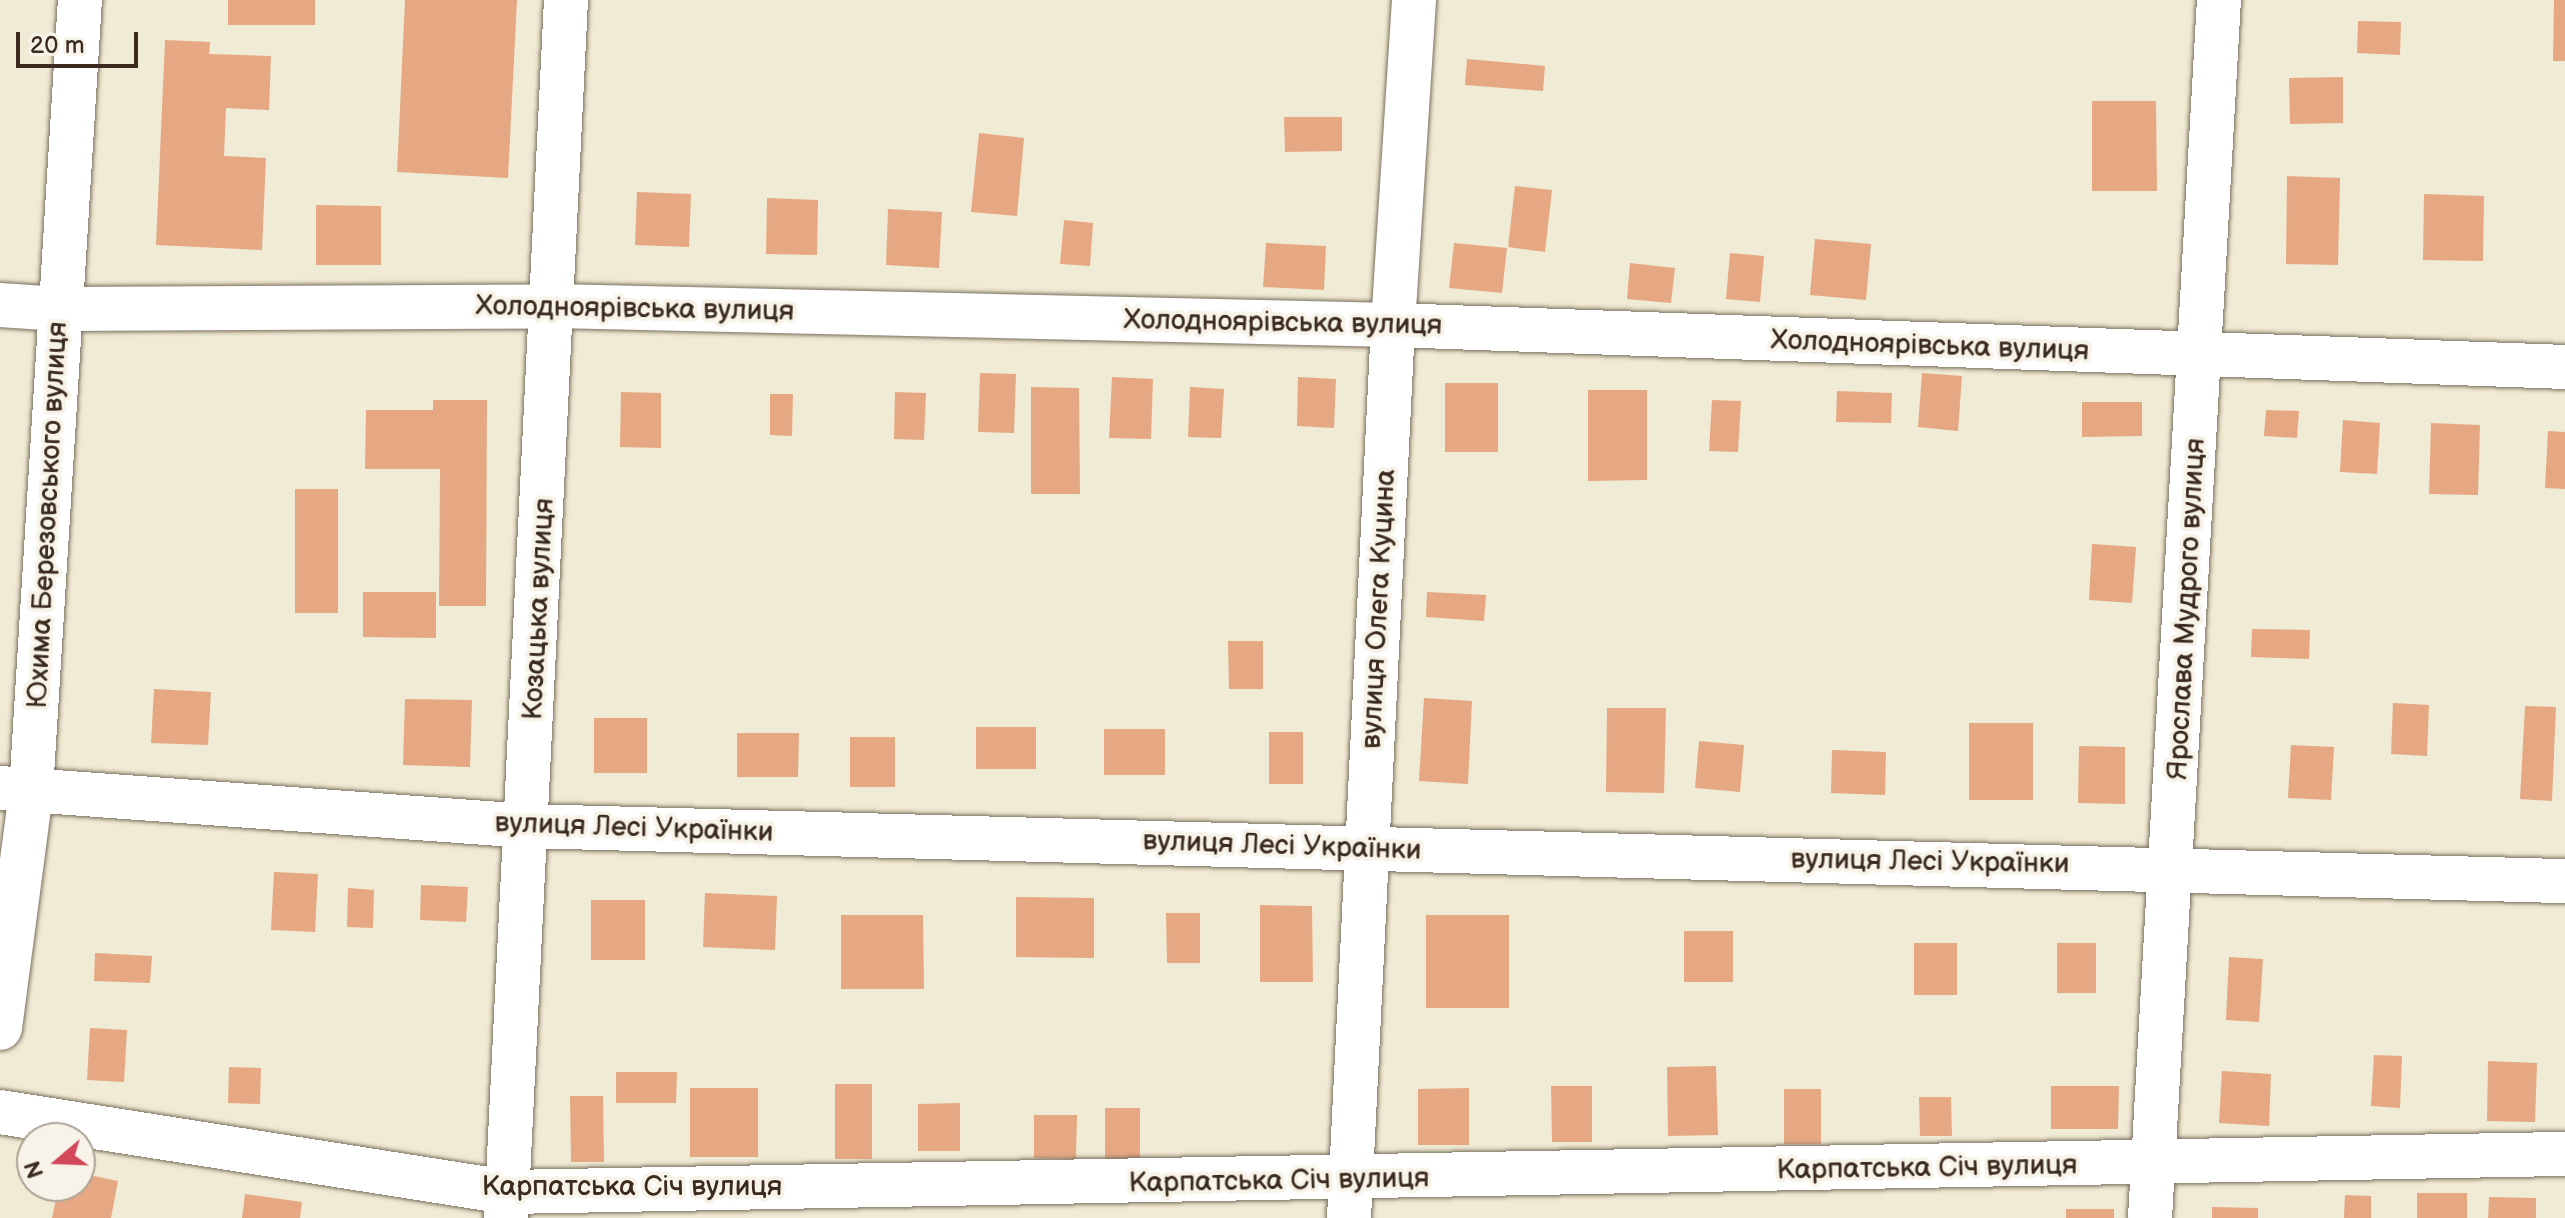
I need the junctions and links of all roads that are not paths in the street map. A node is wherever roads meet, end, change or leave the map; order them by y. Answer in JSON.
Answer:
{"nodes":[{"id":1,"x":80,"y":0,"type":"edge"},
{"id":2,"x":566,"y":0,"type":"edge"},
{"id":3,"x":1414,"y":0,"type":"edge"},
{"id":4,"x":2219,"y":0,"type":"edge"},
{"id":5,"x":0,"y":305,"type":"edge"},
{"id":6,"x":554,"y":306,"type":"junction"},
{"id":7,"x":60,"y":309,"type":"junction"},
{"id":8,"x":1393,"y":325,"type":"junction"},
{"id":9,"x":2201,"y":356,"type":"junction"},
{"id":10,"x":2565,"y":367,"type":"edge"},
{"id":11,"x":16,"y":790,"type":"edge"},
{"id":12,"x":527,"y":826,"type":"junction"},
{"id":13,"x":1367,"y":849,"type":"junction"},
{"id":14,"x":2173,"y":868,"type":"junction"},
{"id":15,"x":2565,"y":881,"type":"edge"},
{"id":16,"x":0,"y":1028,"type":"edge"},
{"id":17,"x":0,"y":1112,"type":"edge"},
{"id":18,"x":2565,"y":1154,"type":"edge"},
{"id":19,"x":2152,"y":1164,"type":"junction"},
{"id":20,"x":1350,"y":1199,"type":"edge"},
{"id":21,"x":506,"y":1205,"type":"edge"},
{"id":22,"x":2150,"y":1218,"type":"edge"}],
"edges":[{"from":1,"to":7,"type":"street","name":"Юхима Березовського вулиця"},
{"from":2,"to":6,"type":"street","name":"Козацька вулиця"},
{"from":3,"to":8,"type":"street","name":"вулиця Олега Куцина"},
{"from":4,"to":9,"type":"street","name":"Ярослава Мудрого вулиця"},
{"from":5,"to":7,"type":"street","name":"Холодноярівська вулиця"},
{"from":6,"to":7,"type":"street","name":"Холодноярівська вулиця"},
{"from":6,"to":8,"type":"street","name":"Холодноярівська вулиця"},
{"from":6,"to":12,"type":"street","name":"Козацька вулиця"},
{"from":7,"to":11,"type":"street","name":"Юхима Березовського вулиця"},
{"from":8,"to":9,"type":"street","name":"Холодноярівська вулиця"},
{"from":8,"to":13,"type":"street","name":"вулиця Олега Куцина"},
{"from":9,"to":10,"type":"street","name":"Холодноярівська вулиця"},
{"from":9,"to":14,"type":"street","name":"Ярослава Мудрого вулиця"},
{"from":11,"to":12,"type":"street","name":"вулиця Лесі Українки"},
{"from":11,"to":16,"type":"street","name":"Юхима Березовського вулиця"},
{"from":12,"to":13,"type":"street","name":"вулиця Лесі Українки"},
{"from":12,"to":21,"type":"street","name":"Козацька вулиця"},
{"from":13,"to":14,"type":"street","name":"вулиця Лесі Українки"},
{"from":13,"to":20,"type":"street","name":"вулиця Олега Куцина"},
{"from":14,"to":15,"type":"street","name":"вулиця Лесі Українки"},
{"from":14,"to":19,"type":"street","name":"Ярослава Мудрого вулиця"},
{"from":17,"to":21,"type":"street","name":"Карпатська Січ вулиця"},
{"from":18,"to":19,"type":"street","name":"Карпатська Січ вулиця"},
{"from":19,"to":20,"type":"street","name":"Карпатська Січ вулиця"},
{"from":19,"to":22,"type":"street","name":"Ярослава Мудрого вулиця"},
{"from":20,"to":21,"type":"street","name":"Карпатська Січ вулиця"}]}
